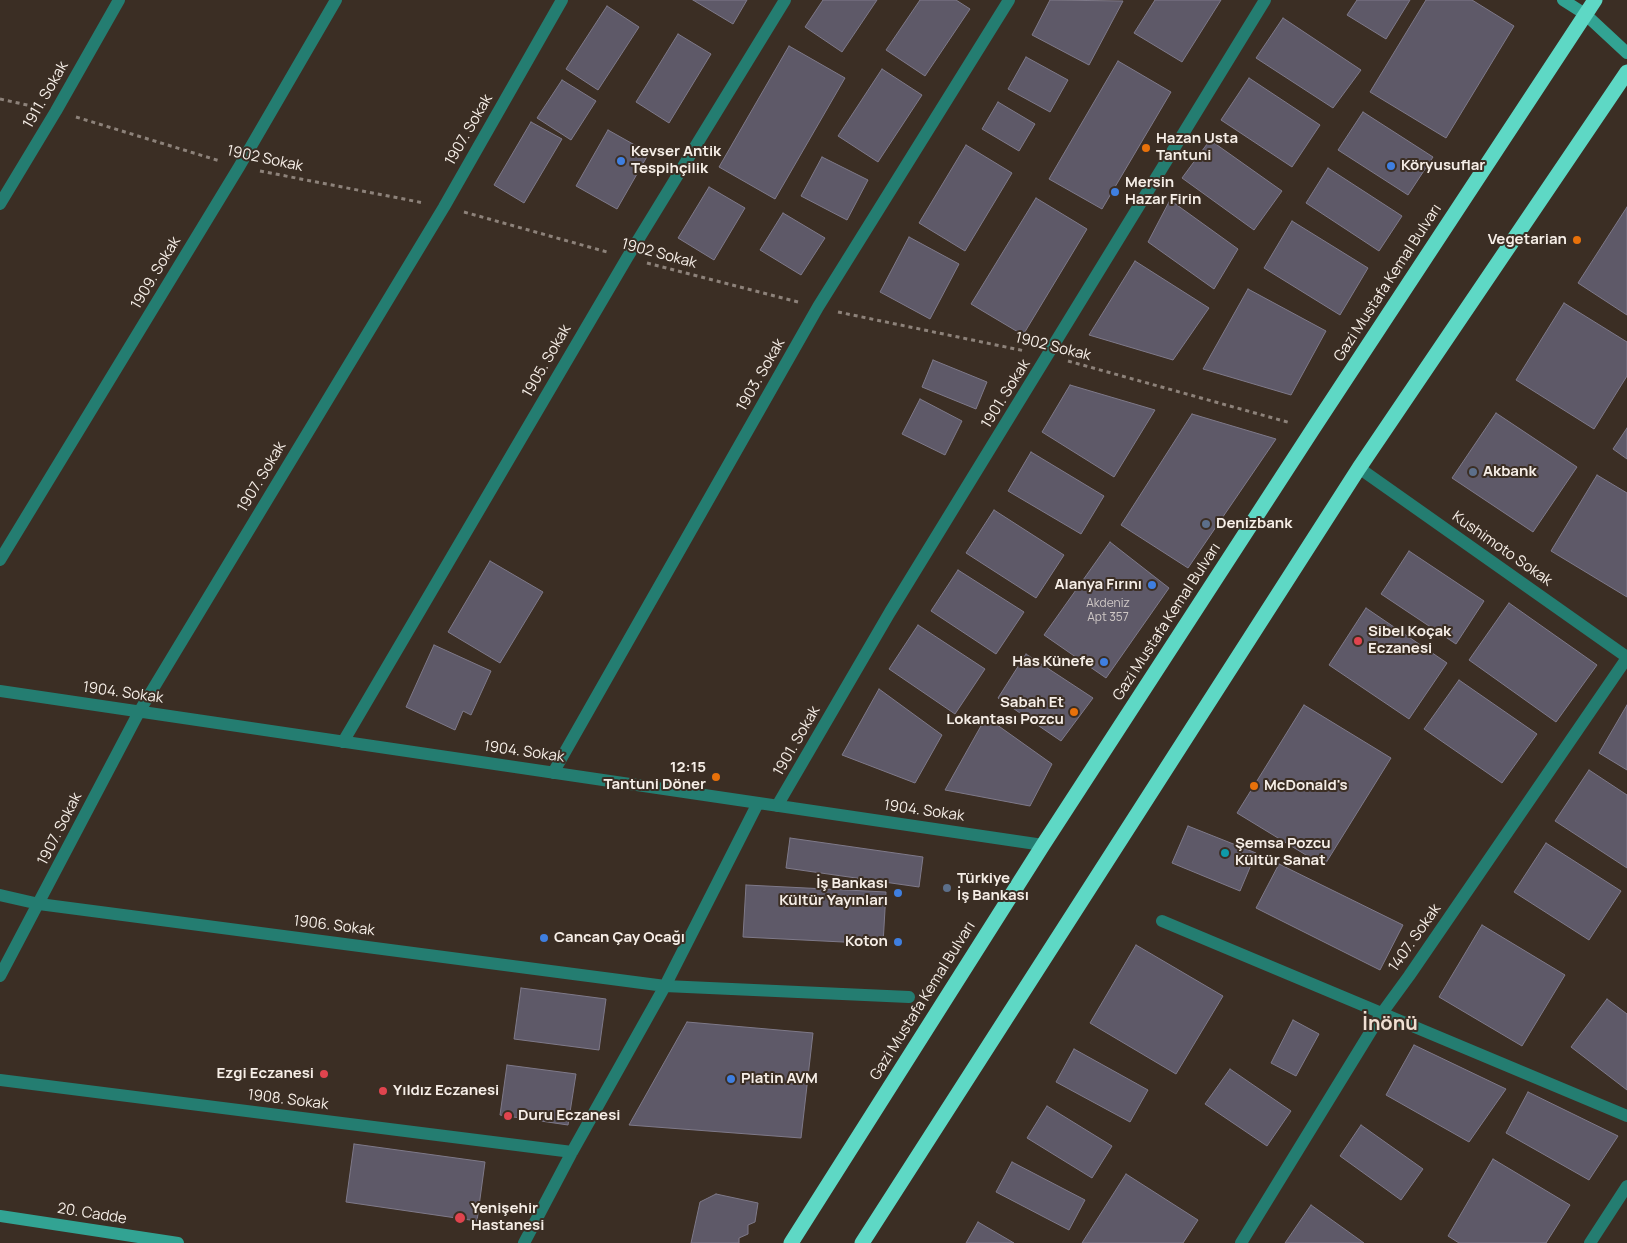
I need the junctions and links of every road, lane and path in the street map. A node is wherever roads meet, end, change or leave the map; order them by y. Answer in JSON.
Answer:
{"nodes":[{"id":1,"x":119,"y":0,"type":"edge"},
{"id":2,"x":336,"y":0,"type":"edge"},
{"id":3,"x":562,"y":0,"type":"edge"},
{"id":4,"x":785,"y":0,"type":"edge"},
{"id":5,"x":1009,"y":0,"type":"edge"},
{"id":6,"x":1265,"y":0,"type":"edge"},
{"id":7,"x":1562,"y":0,"type":"edge"},
{"id":8,"x":1596,"y":0,"type":"edge"},
{"id":9,"x":1585,"y":14,"type":"junction"},
{"id":10,"x":1627,"y":53,"type":"edge"},
{"id":11,"x":1627,"y":72,"type":"edge"},
{"id":12,"x":0,"y":99,"type":"edge"},
{"id":13,"x":56,"y":111,"type":"junction"},
{"id":14,"x":239,"y":167,"type":"junction"},
{"id":15,"x":0,"y":204,"type":"edge"},
{"id":16,"x":444,"y":207,"type":"junction"},
{"id":17,"x":627,"y":258,"type":"junction"},
{"id":18,"x":818,"y":307,"type":"junction"},
{"id":19,"x":1048,"y":356,"type":"junction"},
{"id":20,"x":1313,"y":429,"type":"junction"},
{"id":21,"x":1359,"y":468,"type":"junction"},
{"id":22,"x":0,"y":560,"type":"edge"},
{"id":23,"x":1627,"y":658,"type":"edge"},
{"id":24,"x":0,"y":691,"type":"edge"},
{"id":25,"x":139,"y":712,"type":"junction"},
{"id":26,"x":343,"y":742,"type":"junction"},
{"id":27,"x":553,"y":773,"type":"junction"},
{"id":28,"x":758,"y":803,"type":"junction"},
{"id":29,"x":778,"y":806,"type":"junction"},
{"id":30,"x":1043,"y":845,"type":"junction"},
{"id":31,"x":0,"y":895,"type":"edge"},
{"id":32,"x":39,"y":904,"type":"junction"},
{"id":33,"x":1162,"y":921,"type":"dead end"},
{"id":34,"x":0,"y":976,"type":"edge"},
{"id":35,"x":665,"y":986,"type":"junction"},
{"id":36,"x":909,"y":997,"type":"dead end"},
{"id":37,"x":1382,"y":1013,"type":"junction"},
{"id":38,"x":0,"y":1080,"type":"edge"},
{"id":39,"x":1627,"y":1116,"type":"edge"},
{"id":40,"x":572,"y":1152,"type":"junction"},
{"id":41,"x":1627,"y":1186,"type":"edge"},
{"id":42,"x":0,"y":1216,"type":"edge"},
{"id":43,"x":178,"y":1243,"type":"edge"},
{"id":44,"x":524,"y":1243,"type":"edge"},
{"id":45,"x":791,"y":1243,"type":"edge"},
{"id":46,"x":862,"y":1243,"type":"edge"},
{"id":47,"x":1241,"y":1243,"type":"edge"},
{"id":48,"x":1590,"y":1243,"type":"edge"}],
"edges":[{"from":1,"to":13,"type":"street","name":"1911. Sokak"},
{"from":2,"to":14,"type":"street","name":"1909. Sokak"},
{"from":3,"to":16,"type":"street","name":"1907. Sokak"},
{"from":4,"to":17,"type":"street","name":"1905. Sokak"},
{"from":5,"to":18,"type":"street","name":"1903. Sokak"},
{"from":6,"to":19,"type":"street","name":"1901. Sokak"},
{"from":7,"to":9,"type":"street"},
{"from":8,"to":9,"type":"highway","name":"Gazi Mustafa Kemal Bulvarı"},
{"from":9,"to":10,"type":"street"},
{"from":9,"to":20,"type":"highway","name":"Gazi Mustafa Kemal Bulvarı"},
{"from":11,"to":21,"type":"highway"},
{"from":12,"to":13,"type":"path","name":"1902 Sokak"},
{"from":13,"to":14,"type":"path","name":"1902 Sokak"},
{"from":13,"to":15,"type":"street","name":"1911. Sokak"},
{"from":14,"to":16,"type":"path","name":"1902 Sokak"},
{"from":14,"to":22,"type":"street","name":"1909. Sokak"},
{"from":16,"to":17,"type":"path","name":"1902 Sokak"},
{"from":16,"to":25,"type":"street","name":"1907. Sokak"},
{"from":17,"to":18,"type":"path","name":"1902 Sokak"},
{"from":17,"to":26,"type":"street","name":"1905. Sokak"},
{"from":18,"to":19,"type":"path","name":"1902 Sokak"},
{"from":18,"to":27,"type":"street","name":"1903. Sokak"},
{"from":19,"to":20,"type":"path","name":"1902 Sokak"},
{"from":19,"to":29,"type":"street","name":"1901. Sokak"},
{"from":20,"to":30,"type":"highway","name":"Gazi Mustafa Kemal Bulvarı"},
{"from":21,"to":23,"type":"street","name":"Kushimoto Sokak"},
{"from":21,"to":46,"type":"highway"},
{"from":23,"to":37,"type":"street","name":"1407. Sokak"},
{"from":24,"to":25,"type":"street","name":"1904. Sokak"},
{"from":25,"to":26,"type":"street","name":"1904. Sokak"},
{"from":25,"to":32,"type":"street","name":"1907. Sokak"},
{"from":26,"to":27,"type":"street","name":"1904. Sokak"},
{"from":27,"to":28,"type":"street","name":"1904. Sokak"},
{"from":28,"to":29,"type":"street","name":"1904. Sokak"},
{"from":28,"to":35,"type":"street"},
{"from":29,"to":30,"type":"street","name":"1904. Sokak"},
{"from":30,"to":45,"type":"highway","name":"Gazi Mustafa Kemal Bulvarı"},
{"from":31,"to":32,"type":"street","name":"1906. Sokak"},
{"from":32,"to":34,"type":"street","name":"1907. Sokak"},
{"from":32,"to":35,"type":"street","name":"1906. Sokak"},
{"from":33,"to":37,"type":"street"},
{"from":35,"to":36,"type":"street","name":"1906. Sokak"},
{"from":35,"to":40,"type":"street"},
{"from":37,"to":39,"type":"street"},
{"from":37,"to":47,"type":"street","name":"1407. Sokak"},
{"from":38,"to":40,"type":"street","name":"1908. Sokak"},
{"from":40,"to":44,"type":"street"},
{"from":41,"to":48,"type":"street"},
{"from":42,"to":43,"type":"street","name":"20. Cadde"}]}
